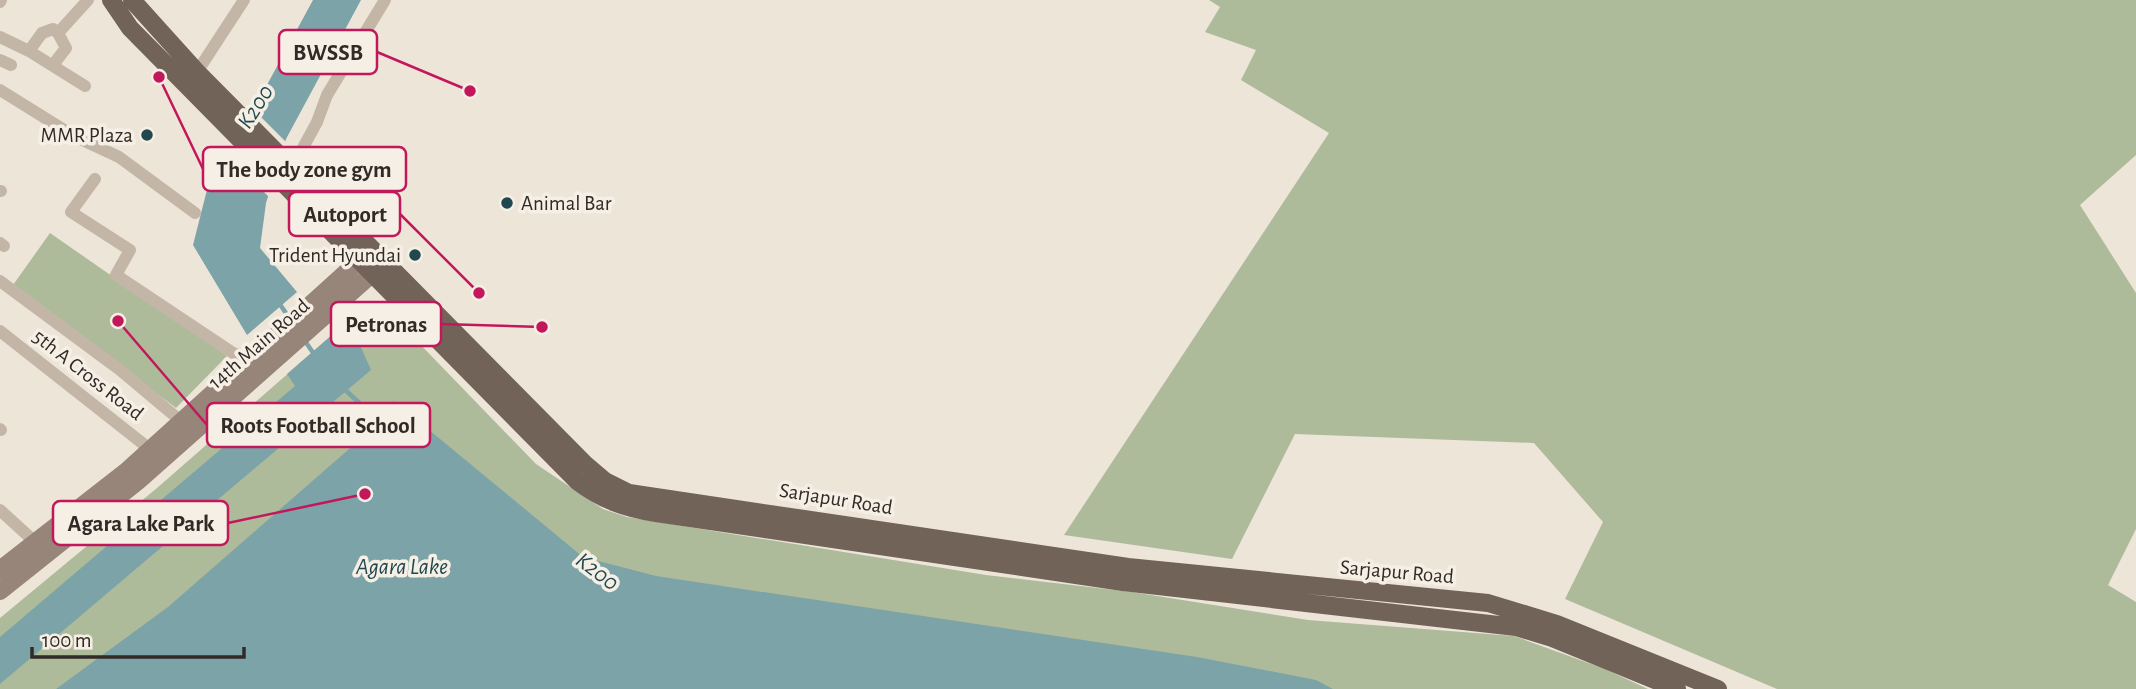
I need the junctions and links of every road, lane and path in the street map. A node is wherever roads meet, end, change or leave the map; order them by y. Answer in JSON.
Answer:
{"nodes":[{"id":1,"x":88,"y":0,"type":"edge"},
{"id":2,"x":111,"y":0,"type":"edge"},
{"id":3,"x":244,"y":0,"type":"edge"},
{"id":4,"x":385,"y":0,"type":"edge"},
{"id":5,"x":139,"y":4,"type":"edge"},
{"id":6,"x":58,"y":33,"type":"junction"},
{"id":7,"x":0,"y":37,"type":"edge"},
{"id":8,"x":29,"y":51,"type":"junction"},
{"id":9,"x":53,"y":65,"type":"junction"},
{"id":10,"x":197,"y":72,"type":"junction"},
{"id":11,"x":85,"y":86,"type":"dead end"},
{"id":12,"x":0,"y":90,"type":"edge"},
{"id":13,"x":236,"y":122,"type":"junction"},
{"id":14,"x":287,"y":170,"type":"junction"},
{"id":15,"x":95,"y":179,"type":"dead end"},
{"id":16,"x":195,"y":213,"type":"dead end"},
{"id":17,"x":372,"y":261,"type":"junction"},
{"id":18,"x":0,"y":281,"type":"edge"},
{"id":19,"x":0,"y":331,"type":"edge"},
{"id":20,"x":261,"y":358,"type":"junction"},
{"id":21,"x":181,"y":422,"type":"junction"},
{"id":22,"x":152,"y":450,"type":"junction"},
{"id":23,"x":0,"y":510,"type":"edge"},
{"id":24,"x":35,"y":542,"type":"junction"},
{"id":25,"x":1046,"y":562,"type":"junction"},
{"id":26,"x":0,"y":570,"type":"edge"},
{"id":27,"x":0,"y":591,"type":"edge"},
{"id":28,"x":1677,"y":689,"type":"edge"},
{"id":29,"x":1718,"y":689,"type":"edge"}],
"edges":[{"from":1,"to":6,"type":"street"},
{"from":2,"to":13,"type":"main road","name":"Sarjapur Road"},
{"from":3,"to":10,"type":"street"},
{"from":4,"to":14,"type":"street"},
{"from":5,"to":10,"type":"main road","name":"Sarjapur Road"},
{"from":6,"to":8,"type":"street"},
{"from":6,"to":9,"type":"street"},
{"from":7,"to":8,"type":"street"},
{"from":8,"to":9,"type":"street"},
{"from":9,"to":11,"type":"street"},
{"from":10,"to":13,"type":"main road","name":"Sarjapur Road"},
{"from":12,"to":16,"type":"street"},
{"from":13,"to":14,"type":"main road","name":"Sarjapur Road"},
{"from":14,"to":17,"type":"main road","name":"Sarjapur Road"},
{"from":15,"to":20,"type":"street"},
{"from":17,"to":20,"type":"main road","name":"14th Main Road"},
{"from":17,"to":25,"type":"main road","name":"Sarjapur Road"},
{"from":18,"to":21,"type":"street"},
{"from":19,"to":22,"type":"street","name":"5th A Cross Road"},
{"from":20,"to":21,"type":"main road","name":"14th Main Road"},
{"from":20,"to":27,"type":"main road","name":"14th Main Road"},
{"from":21,"to":22,"type":"main road","name":"14th Main Road"},
{"from":22,"to":24,"type":"main road","name":"14th Main Road"},
{"from":23,"to":24,"type":"street"},
{"from":24,"to":26,"type":"main road","name":"14th Main Road"},
{"from":25,"to":28,"type":"main road","name":"Sarjapur Road"},
{"from":25,"to":29,"type":"main road","name":"Sarjapur Road"}]}
